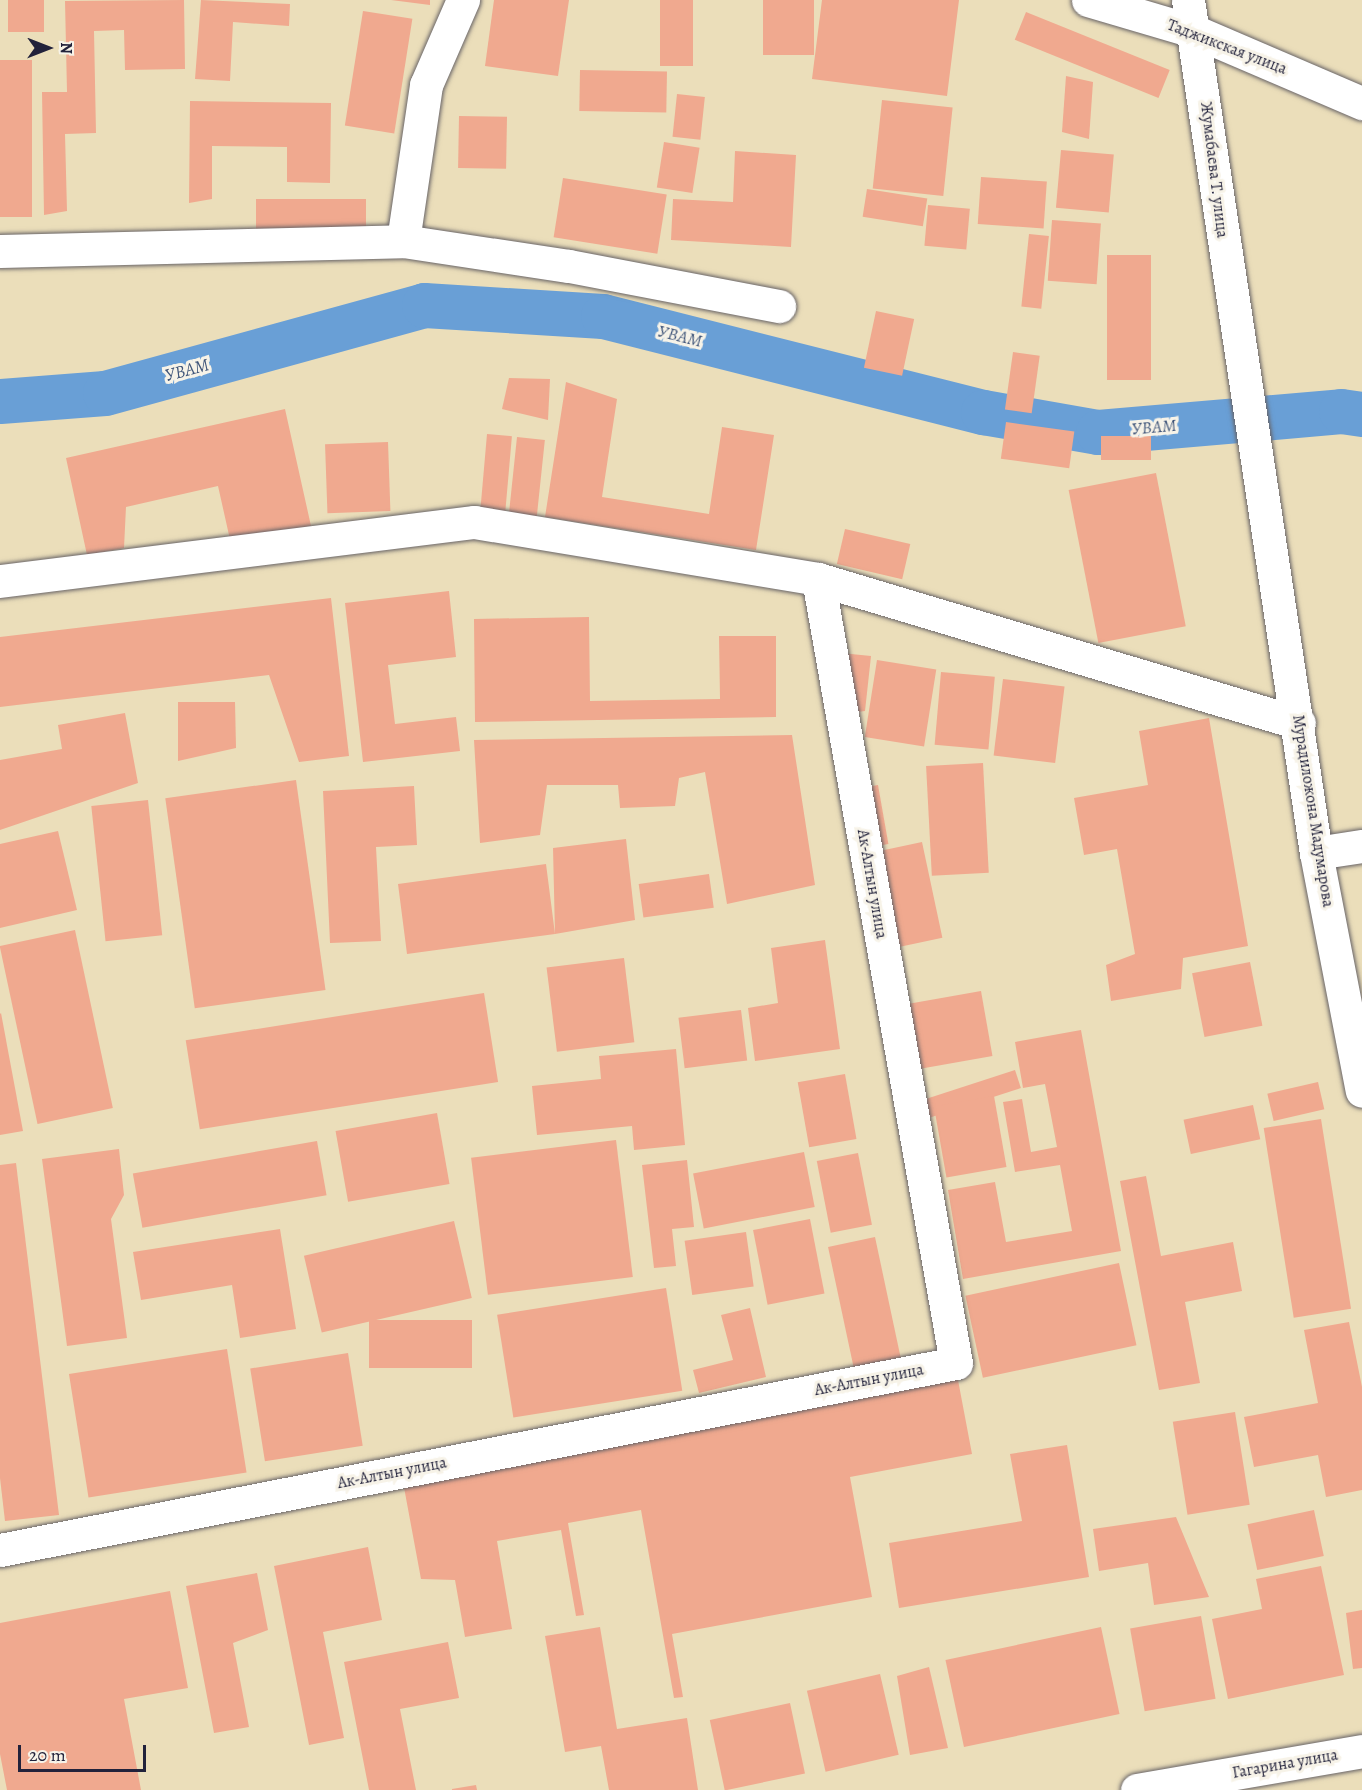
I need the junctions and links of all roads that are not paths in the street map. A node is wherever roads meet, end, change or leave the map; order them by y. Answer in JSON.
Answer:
{"nodes":[{"id":1,"x":463,"y":0,"type":"edge"},
{"id":2,"x":1088,"y":0,"type":"edge"},
{"id":3,"x":1188,"y":0,"type":"edge"},
{"id":4,"x":1196,"y":32,"type":"junction"},
{"id":5,"x":1362,"y":103,"type":"edge"},
{"id":6,"x":403,"y":241,"type":"junction"},
{"id":7,"x":0,"y":251,"type":"edge"},
{"id":8,"x":779,"y":306,"type":"dead end"},
{"id":9,"x":1267,"y":530,"type":"joint"},
{"id":10,"x":818,"y":579,"type":"junction"},
{"id":11,"x":0,"y":581,"type":"edge"},
{"id":12,"x":1299,"y":723,"type":"junction"},
{"id":13,"x":1362,"y":846,"type":"edge"},
{"id":14,"x":1316,"y":853,"type":"junction"},
{"id":15,"x":1362,"y":1091,"type":"edge"},
{"id":16,"x":0,"y":1550,"type":"edge"},
{"id":17,"x":1362,"y":1751,"type":"edge"},
{"id":18,"x":1137,"y":1790,"type":"edge"}],
"edges":[{"from":1,"to":6,"type":"street"},
{"from":2,"to":4,"type":"street","name":"Таджикская улица"},
{"from":3,"to":4,"type":"street","name":"Жумабаева Т. улица"},
{"from":4,"to":5,"type":"street","name":"Таджикская улица"},
{"from":4,"to":9,"type":"street","name":"Жумабаева Т. улица"},
{"from":6,"to":7,"type":"street"},
{"from":6,"to":8,"type":"street"},
{"from":9,"to":12,"type":"street","name":"Мурадиложона Мадумарова"},
{"from":10,"to":11,"type":"street"},
{"from":10,"to":12,"type":"street"},
{"from":10,"to":16,"type":"street","name":"Ак-Алтын улица"},
{"from":12,"to":14,"type":"street","name":"Мурадиложона Мадумарова"},
{"from":13,"to":14,"type":"street"},
{"from":14,"to":15,"type":"street","name":"Мурадиложона Мадумарова"},
{"from":17,"to":18,"type":"street","name":"Гагарина улица"}]}
